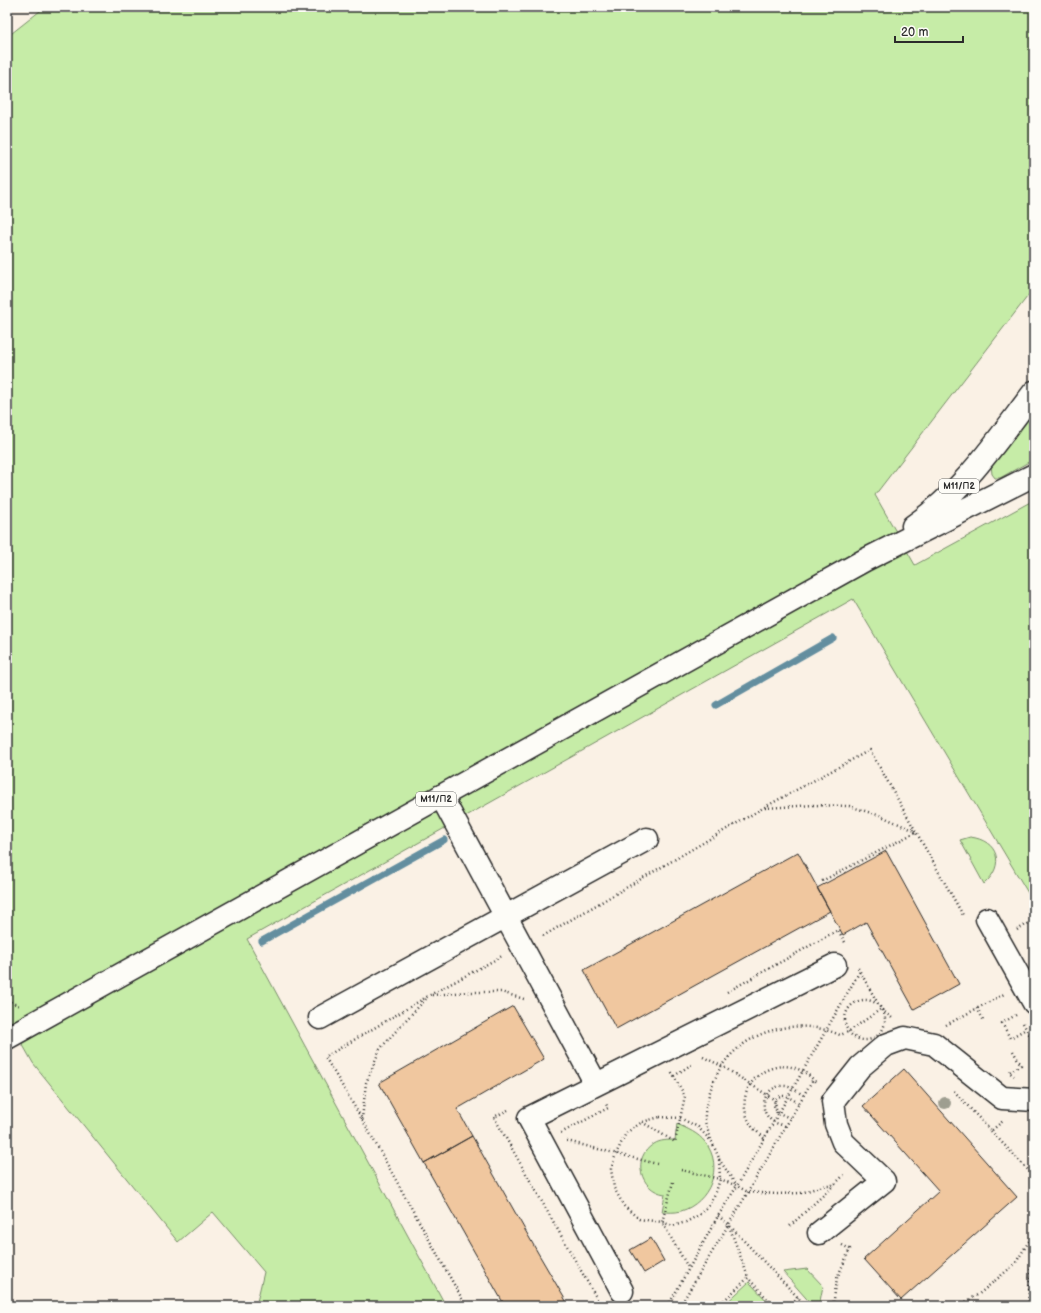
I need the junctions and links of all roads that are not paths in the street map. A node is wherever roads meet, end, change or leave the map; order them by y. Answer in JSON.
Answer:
{"nodes":[{"id":1,"x":1034,"y":392,"type":"edge"},
{"id":2,"x":1034,"y":475,"type":"edge"},
{"id":3,"x":865,"y":560,"type":"junction"},
{"id":4,"x":441,"y":796,"type":"junction"},
{"id":5,"x":647,"y":839,"type":"dead end"},
{"id":6,"x":507,"y":915,"type":"junction"},
{"id":7,"x":987,"y":919,"type":"dead end"},
{"id":8,"x":835,"y":965,"type":"dead end"},
{"id":9,"x":1026,"y":1009,"type":"edge"},
{"id":10,"x":320,"y":1018,"type":"dead end"},
{"id":11,"x":7,"y":1038,"type":"edge"},
{"id":12,"x":600,"y":1091,"type":"junction"},
{"id":13,"x":1034,"y":1100,"type":"edge"},
{"id":14,"x":819,"y":1233,"type":"dead end"},
{"id":15,"x":622,"y":1291,"type":"dead end"}],
"edges":[{"from":1,"to":3,"type":"main road","number":"М11/П2"},
{"from":2,"to":3,"type":"main road","number":"М11/П2"},
{"from":3,"to":4,"type":"main road","number":"М11/П2"},
{"from":4,"to":6,"type":"main road"},
{"from":4,"to":11,"type":"main road","number":"М11/П2"},
{"from":5,"to":6,"type":"main road"},
{"from":6,"to":10,"type":"main road"},
{"from":6,"to":12,"type":"main road"},
{"from":7,"to":9,"type":"main road"},
{"from":8,"to":12,"type":"main road"},
{"from":12,"to":15,"type":"main road"},
{"from":13,"to":14,"type":"main road"}]}
